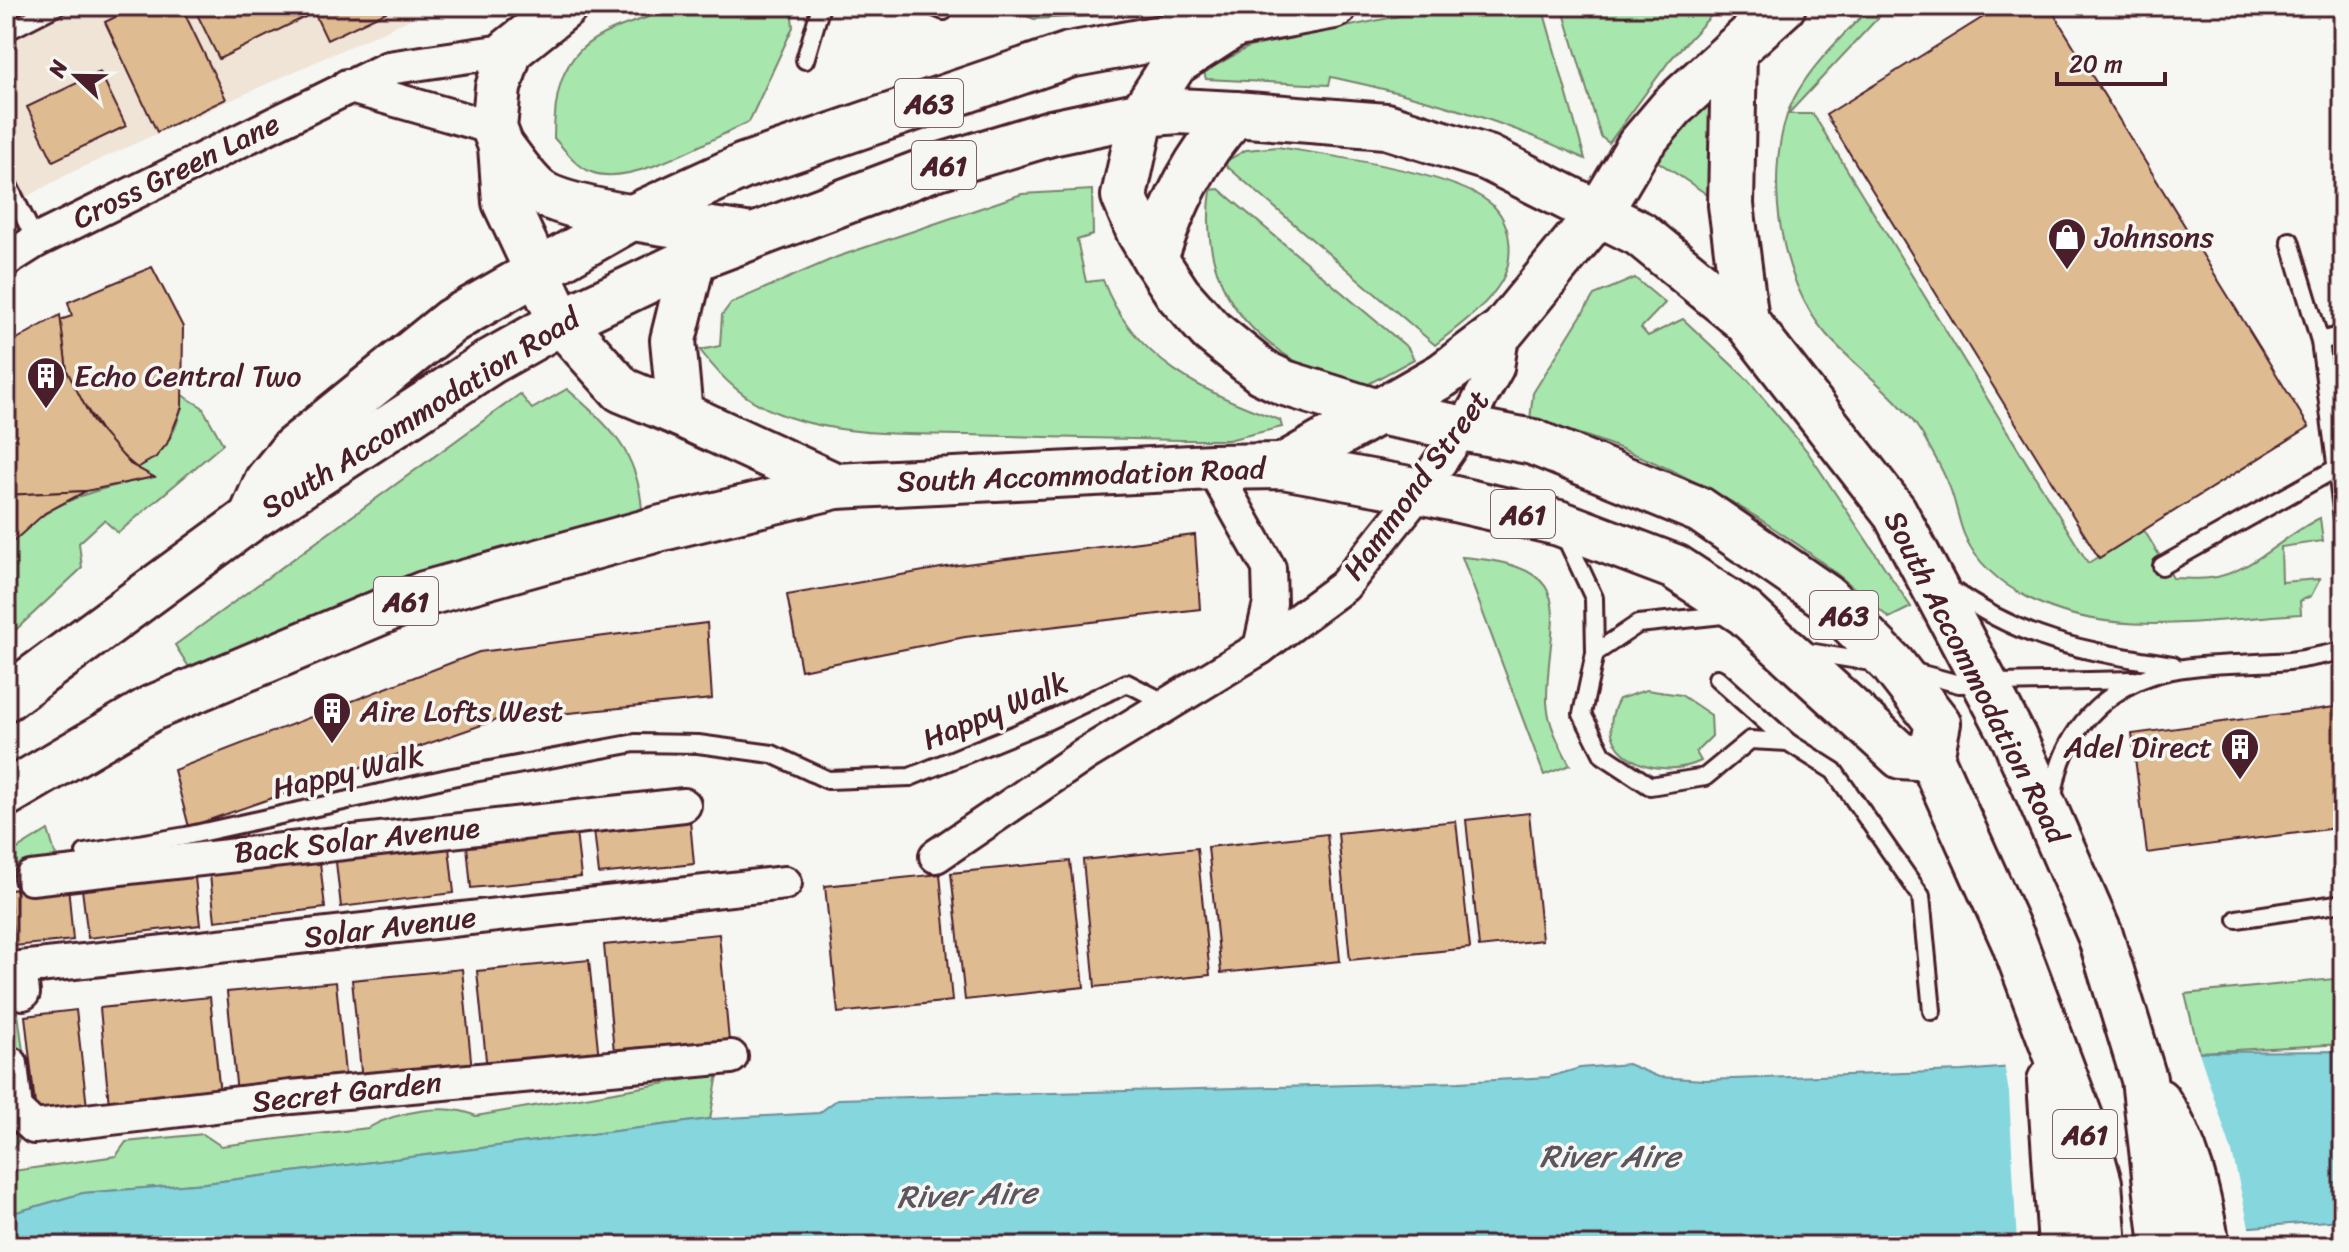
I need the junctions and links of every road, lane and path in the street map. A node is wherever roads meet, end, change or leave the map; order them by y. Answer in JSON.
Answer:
{"nodes":[{"id":1,"x":57,"y":6,"type":"edge"},
{"id":2,"x":565,"y":6,"type":"edge"},
{"id":3,"x":821,"y":6,"type":"edge"},
{"id":4,"x":1334,"y":6,"type":"edge"},
{"id":5,"x":1783,"y":6,"type":"edge"},
{"id":6,"x":1235,"y":24,"type":"junction"},
{"id":7,"x":6,"y":32,"type":"edge"},
{"id":8,"x":510,"y":50,"type":"junction"},
{"id":9,"x":1734,"y":50,"type":"junction"},
{"id":10,"x":805,"y":60,"type":"dead end"},
{"id":11,"x":347,"y":86,"type":"junction"},
{"id":12,"x":1142,"y":114,"type":"junction"},
{"id":13,"x":1235,"y":114,"type":"junction"},
{"id":14,"x":497,"y":137,"type":"junction"},
{"id":15,"x":6,"y":181,"type":"edge"},
{"id":16,"x":1599,"y":213,"type":"junction"},
{"id":17,"x":633,"y":217,"type":"junction"},
{"id":18,"x":753,"y":236,"type":"junction"},
{"id":19,"x":36,"y":241,"type":"junction"},
{"id":20,"x":2290,"y":241,"type":"dead end"},
{"id":21,"x":693,"y":259,"type":"junction"},
{"id":22,"x":1155,"y":259,"type":"junction"},
{"id":23,"x":6,"y":260,"type":"edge"},
{"id":24,"x":536,"y":274,"type":"junction"},
{"id":25,"x":1746,"y":321,"type":"junction"},
{"id":26,"x":561,"y":322,"type":"junction"},
{"id":27,"x":1503,"y":330,"type":"junction"},
{"id":28,"x":2343,"y":335,"type":"edge"},
{"id":29,"x":2320,"y":341,"type":"junction"},
{"id":30,"x":1378,"y":412,"type":"junction"},
{"id":31,"x":680,"y":414,"type":"junction"},
{"id":32,"x":1465,"y":426,"type":"junction"},
{"id":33,"x":1283,"y":466,"type":"junction"},
{"id":34,"x":1212,"y":467,"type":"junction"},
{"id":35,"x":2335,"y":469,"type":"junction"},
{"id":36,"x":836,"y":486,"type":"junction"},
{"id":37,"x":1420,"y":491,"type":"junction"},
{"id":38,"x":2343,"y":517,"type":"edge"},
{"id":39,"x":251,"y":518,"type":"junction"},
{"id":40,"x":1559,"y":523,"type":"junction"},
{"id":41,"x":2162,"y":566,"type":"dead end"},
{"id":42,"x":1931,"y":576,"type":"junction"},
{"id":43,"x":1745,"y":613,"type":"junction"},
{"id":44,"x":1783,"y":647,"type":"junction"},
{"id":45,"x":1260,"y":648,"type":"junction"},
{"id":46,"x":2343,"y":651,"type":"edge"},
{"id":47,"x":1595,"y":653,"type":"junction"},
{"id":48,"x":1893,"y":665,"type":"junction"},
{"id":49,"x":2183,"y":667,"type":"junction"},
{"id":50,"x":1717,"y":678,"type":"dead end"},
{"id":51,"x":2136,"y":680,"type":"junction"},
{"id":52,"x":1987,"y":684,"type":"junction"},
{"id":53,"x":6,"y":698,"type":"edge"},
{"id":54,"x":1168,"y":704,"type":"junction"},
{"id":55,"x":1788,"y":742,"type":"junction"},
{"id":56,"x":1931,"y":758,"type":"junction"},
{"id":57,"x":6,"y":794,"type":"edge"},
{"id":58,"x":684,"y":805,"type":"dead end"},
{"id":59,"x":2053,"y":821,"type":"junction"},
{"id":60,"x":85,"y":853,"type":"dead end"},
{"id":61,"x":936,"y":856,"type":"dead end"},
{"id":62,"x":31,"y":878,"type":"dead end"},
{"id":63,"x":785,"y":883,"type":"dead end"},
{"id":64,"x":2343,"y":903,"type":"edge"},
{"id":65,"x":2237,"y":919,"type":"dead end"},
{"id":66,"x":23,"y":993,"type":"dead end"},
{"id":67,"x":1932,"y":1011,"type":"dead end"},
{"id":68,"x":2047,"y":1027,"type":"junction"},
{"id":69,"x":731,"y":1057,"type":"dead end"},
{"id":70,"x":11,"y":1064,"type":"dead end"},
{"id":71,"x":2144,"y":1079,"type":"junction"},
{"id":72,"x":2061,"y":1246,"type":"edge"},
{"id":73,"x":2104,"y":1246,"type":"edge"},
{"id":74,"x":2163,"y":1246,"type":"edge"},
{"id":75,"x":2207,"y":1246,"type":"edge"}],
"edges":[{"from":1,"to":7,"type":"lane"},
{"from":2,"to":8,"type":"main road"},
{"from":3,"to":10,"type":"lane"},
{"from":4,"to":6,"type":"main road","number":"A63"},
{"from":5,"to":9,"type":"main road"},
{"from":6,"to":12,"type":"main road","number":"A63"},
{"from":6,"to":17,"type":"main road","number":"A63"},
{"from":8,"to":11,"type":"street","name":"Cross Green Lane"},
{"from":8,"to":14,"type":"main road"},
{"from":9,"to":16,"type":"main road"},
{"from":9,"to":25,"type":"main road"},
{"from":11,"to":14,"type":"street"},
{"from":11,"to":19,"type":"street","name":"Cross Green Lane"},
{"from":12,"to":13,"type":"main road","name":"South Accommodation Road","number":"A61"},
{"from":12,"to":18,"type":"main road","name":"South Accommodation Road","number":"A61"},
{"from":12,"to":22,"type":"main road","number":"A63"},
{"from":13,"to":16,"type":"main road","name":"South Accommodation Road","number":"A61"},
{"from":13,"to":22,"type":"main road"},
{"from":14,"to":17,"type":"main road"},
{"from":14,"to":24,"type":"main road"},
{"from":15,"to":19,"type":"lane"},
{"from":16,"to":25,"type":"main road","name":"South Accommodation Road","number":"A61"},
{"from":16,"to":27,"type":"main road"},
{"from":17,"to":18,"type":"main road"},
{"from":17,"to":24,"type":"main road","number":"A63"},
{"from":18,"to":21,"type":"main road","name":"South Accommodation Road","number":"A61"},
{"from":19,"to":23,"type":"street","name":"Cross Green Lane"},
{"from":20,"to":29,"type":"lane"},
{"from":21,"to":26,"type":"main road","name":"South Accommodation Road","number":"A61"},
{"from":21,"to":31,"type":"main road"},
{"from":22,"to":30,"type":"main road","number":"A63"},
{"from":24,"to":26,"type":"main road"},
{"from":24,"to":39,"type":"main road","number":"A63"},
{"from":25,"to":42,"type":"main road","name":"South Accommodation Road","number":"A61"},
{"from":26,"to":31,"type":"main road"},
{"from":26,"to":39,"type":"main road","name":"South Accommodation Road","number":"A61"},
{"from":27,"to":30,"type":"main road"},
{"from":27,"to":32,"type":"street","name":"Hammond Street"},
{"from":28,"to":29,"type":"lane"},
{"from":29,"to":35,"type":"lane"},
{"from":30,"to":32,"type":"main road","number":"A63"},
{"from":30,"to":33,"type":"main road"},
{"from":31,"to":36,"type":"main road"},
{"from":32,"to":37,"type":"street","name":"Hammond Street"},
{"from":32,"to":48,"type":"main road","number":"A63"},
{"from":33,"to":34,"type":"main road","name":"South Accommodation Road","number":"A61"},
{"from":33,"to":37,"type":"main road","name":"South Accommodation Road","number":"A61"},
{"from":34,"to":36,"type":"main road","name":"South Accommodation Road","number":"A61"},
{"from":34,"to":45,"type":"street"},
{"from":35,"to":38,"type":"lane"},
{"from":35,"to":41,"type":"lane"},
{"from":36,"to":57,"type":"main road","name":"South Accommodation Road","number":"A61"},
{"from":37,"to":40,"type":"main road","name":"South Accommodation Road","number":"A61"},
{"from":37,"to":45,"type":"street","name":"Hammond Street"},
{"from":39,"to":53,"type":"main road","name":"South Accommodation Road","number":"A61"},
{"from":40,"to":43,"type":"main road","name":"South Accommodation Road","number":"A61"},
{"from":40,"to":47,"type":"lane"},
{"from":42,"to":49,"type":"lane"},
{"from":42,"to":52,"type":"main road","name":"South Accommodation Road","number":"A61"},
{"from":43,"to":44,"type":"main road","name":"South Accommodation Road","number":"A61"},
{"from":43,"to":47,"type":"lane"},
{"from":44,"to":48,"type":"lane"},
{"from":44,"to":56,"type":"main road","name":"South Accommodation Road","number":"A61"},
{"from":45,"to":54,"type":"street","name":"Hammond Street"},
{"from":46,"to":49,"type":"lane"},
{"from":47,"to":55,"type":"lane"},
{"from":48,"to":52,"type":"lane"},
{"from":48,"to":56,"type":"main road","number":"A63"},
{"from":49,"to":51,"type":"lane"},
{"from":50,"to":55,"type":"lane"},
{"from":51,"to":52,"type":"lane"},
{"from":51,"to":59,"type":"lane"},
{"from":52,"to":59,"type":"main road","name":"South Accommodation Road","number":"A61"},
{"from":54,"to":60,"type":"lane","name":"Happy Walk"},
{"from":54,"to":61,"type":"street","name":"Hammond Street"},
{"from":55,"to":67,"type":"lane"},
{"from":56,"to":68,"type":"main road","number":"A61"},
{"from":58,"to":62,"type":"street","name":"Back Solar Avenue"},
{"from":59,"to":71,"type":"main road","name":"South Accommodation Road","number":"A61"},
{"from":63,"to":66,"type":"street","name":"Solar Avenue"},
{"from":64,"to":65,"type":"lane"},
{"from":68,"to":72,"type":"main road"},
{"from":68,"to":73,"type":"main road","number":"A61"},
{"from":69,"to":70,"type":"street","name":"Secret Garden"},
{"from":71,"to":74,"type":"main road","number":"A61"},
{"from":71,"to":75,"type":"main road"}]}
